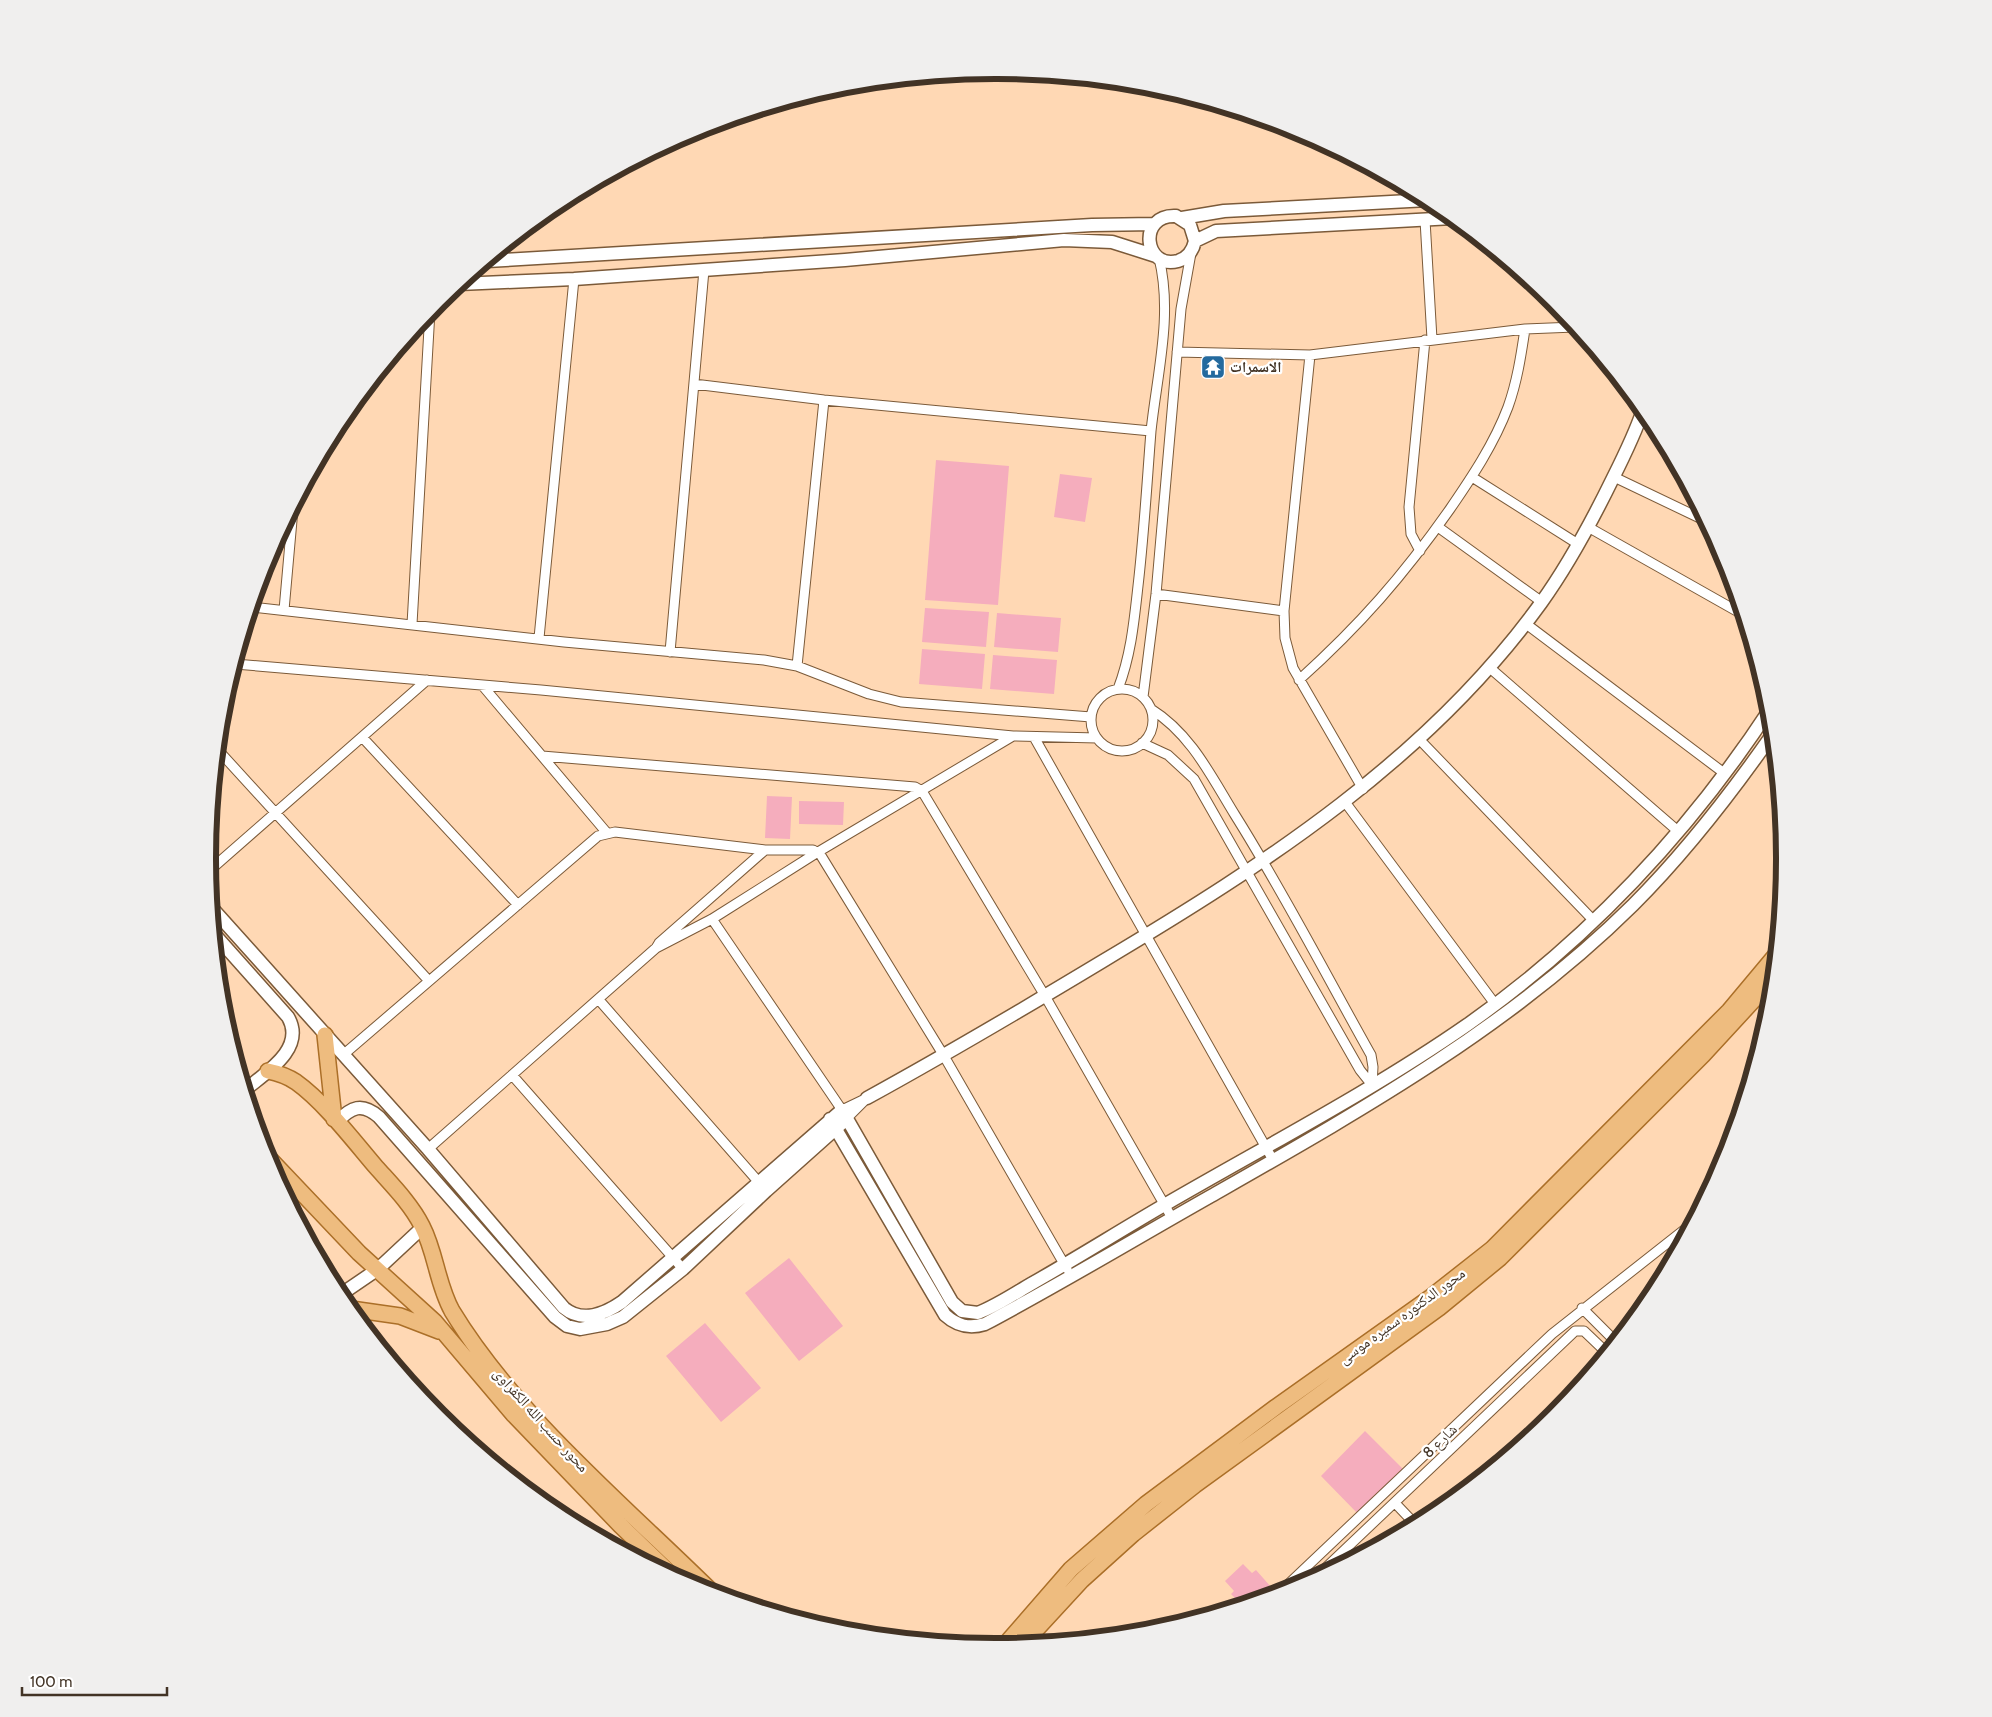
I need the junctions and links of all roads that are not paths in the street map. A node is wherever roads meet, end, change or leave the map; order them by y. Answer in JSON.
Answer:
{"nodes":[{"id":1,"x":1414,"y":201,"type":"edge"},
{"id":2,"x":1182,"y":218,"type":"junction"},
{"id":3,"x":1441,"y":219,"type":"edge"},
{"id":4,"x":1425,"y":220,"type":"junction"},
{"id":5,"x":1154,"y":224,"type":"junction"},
{"id":6,"x":843,"y":240,"type":"junction"},
{"id":7,"x":1193,"y":246,"type":"junction"},
{"id":8,"x":1157,"y":257,"type":"junction"},
{"id":9,"x":496,"y":260,"type":"edge"},
{"id":10,"x":845,"y":260,"type":"junction"},
{"id":11,"x":704,"y":270,"type":"junction"},
{"id":12,"x":574,"y":279,"type":"junction"},
{"id":13,"x":470,"y":284,"type":"edge"},
{"id":14,"x":429,"y":324,"type":"edge"},
{"id":15,"x":1566,"y":327,"type":"edge"},
{"id":16,"x":1524,"y":329,"type":"junction"},
{"id":17,"x":1429,"y":340,"type":"junction"},
{"id":18,"x":1177,"y":352,"type":"junction"},
{"id":19,"x":1310,"y":355,"type":"junction"},
{"id":20,"x":694,"y":384,"type":"junction"},
{"id":21,"x":824,"y":400,"type":"junction"},
{"id":22,"x":1640,"y":419,"type":"edge"},
{"id":23,"x":1151,"y":431,"type":"junction"},
{"id":24,"x":1614,"y":477,"type":"junction"},
{"id":25,"x":1472,"y":478,"type":"junction"},
{"id":26,"x":1696,"y":516,"type":"edge"},
{"id":27,"x":291,"y":526,"type":"edge"},
{"id":28,"x":1438,"y":527,"type":"junction"},
{"id":29,"x":1588,"y":527,"type":"junction"},
{"id":30,"x":1578,"y":544,"type":"junction"},
{"id":31,"x":1420,"y":551,"type":"junction"},
{"id":32,"x":1156,"y":594,"type":"junction"},
{"id":33,"x":1542,"y":602,"type":"junction"},
{"id":34,"x":258,"y":607,"type":"edge"},
{"id":35,"x":284,"y":610,"type":"junction"},
{"id":36,"x":1735,"y":610,"type":"edge"},
{"id":37,"x":1284,"y":611,"type":"junction"},
{"id":38,"x":1525,"y":623,"type":"junction"},
{"id":39,"x":412,"y":624,"type":"junction"},
{"id":40,"x":539,"y":638,"type":"junction"},
{"id":41,"x":670,"y":652,"type":"junction"},
{"id":42,"x":241,"y":665,"type":"edge"},
{"id":43,"x":797,"y":666,"type":"junction"},
{"id":44,"x":1490,"y":668,"type":"junction"},
{"id":45,"x":427,"y":680,"type":"junction"},
{"id":46,"x":1299,"y":680,"type":"junction"},
{"id":47,"x":482,"y":685,"type":"junction"},
{"id":48,"x":1118,"y":689,"type":"junction"},
{"id":49,"x":1143,"y":697,"type":"junction"},
{"id":50,"x":1151,"y":709,"type":"junction"},
{"id":51,"x":1091,"y":718,"type":"junction"},
{"id":52,"x":1763,"y":719,"type":"edge"},
{"id":53,"x":1013,"y":736,"type":"junction"},
{"id":54,"x":362,"y":737,"type":"junction"},
{"id":55,"x":1034,"y":737,"type":"junction"},
{"id":56,"x":1097,"y":738,"type":"junction"},
{"id":57,"x":1419,"y":739,"type":"junction"},
{"id":58,"x":1767,"y":742,"type":"edge"},
{"id":59,"x":1142,"y":743,"type":"junction"},
{"id":60,"x":223,"y":756,"type":"edge"},
{"id":61,"x":542,"y":756,"type":"junction"},
{"id":62,"x":1724,"y":773,"type":"junction"},
{"id":63,"x":1363,"y":789,"type":"junction"},
{"id":64,"x":922,"y":791,"type":"junction"},
{"id":65,"x":1345,"y":802,"type":"junction"},
{"id":66,"x":275,"y":813,"type":"junction"},
{"id":67,"x":1679,"y":832,"type":"junction"},
{"id":68,"x":607,"y":833,"type":"junction"},
{"id":69,"x":765,"y":850,"type":"junction"},
{"id":70,"x":818,"y":852,"type":"junction"},
{"id":71,"x":1263,"y":860,"type":"junction"},
{"id":72,"x":216,"y":865,"type":"edge"},
{"id":73,"x":1248,"y":872,"type":"junction"},
{"id":74,"x":518,"y":905,"type":"junction"},
{"id":75,"x":219,"y":915,"type":"edge"},
{"id":76,"x":712,"y":919,"type":"junction"},
{"id":77,"x":1593,"y":920,"type":"junction"},
{"id":78,"x":1146,"y":935,"type":"junction"},
{"id":79,"x":221,"y":942,"type":"edge"},
{"id":80,"x":656,"y":948,"type":"junction"},
{"id":81,"x":1768,"y":964,"type":"edge"},
{"id":82,"x":429,"y":981,"type":"junction"},
{"id":83,"x":1765,"y":988,"type":"edge"},
{"id":84,"x":1045,"y":996,"type":"junction"},
{"id":85,"x":599,"y":1000,"type":"junction"},
{"id":86,"x":1495,"y":1004,"type":"junction"},
{"id":87,"x":325,"y":1035,"type":"junction"},
{"id":88,"x":1439,"y":1044,"type":"junction"},
{"id":89,"x":343,"y":1055,"type":"junction"},
{"id":90,"x":944,"y":1056,"type":"junction"},
{"id":91,"x":1446,"y":1056,"type":"junction"},
{"id":92,"x":268,"y":1071,"type":"junction"},
{"id":93,"x":512,"y":1075,"type":"junction"},
{"id":94,"x":251,"y":1085,"type":"edge"},
{"id":95,"x":1372,"y":1085,"type":"junction"},
{"id":96,"x":867,"y":1098,"type":"joint"},
{"id":97,"x":1380,"y":1098,"type":"junction"},
{"id":98,"x":844,"y":1115,"type":"junction"},
{"id":99,"x":335,"y":1120,"type":"junction"},
{"id":100,"x":833,"y":1124,"type":"junction"},
{"id":101,"x":1266,"y":1147,"type":"junction"},
{"id":102,"x":428,"y":1150,"type":"junction"},
{"id":103,"x":1273,"y":1160,"type":"junction"},
{"id":104,"x":283,"y":1172,"type":"edge"},
{"id":105,"x":762,"y":1186,"type":"junction"},
{"id":106,"x":1165,"y":1204,"type":"junction"},
{"id":107,"x":1172,"y":1218,"type":"junction"},
{"id":108,"x":423,"y":1227,"type":"junction"},
{"id":109,"x":1678,"y":1234,"type":"edge"},
{"id":110,"x":673,"y":1257,"type":"junction"},
{"id":111,"x":1065,"y":1265,"type":"junction"},
{"id":112,"x":378,"y":1269,"type":"junction"},
{"id":113,"x":683,"y":1270,"type":"junction"},
{"id":114,"x":1072,"y":1278,"type":"junction"},
{"id":115,"x":347,"y":1290,"type":"edge"},
{"id":116,"x":1582,"y":1308,"type":"junction"},
{"id":117,"x":361,"y":1310,"type":"edge"},
{"id":118,"x":588,"y":1322,"type":"junction"},
{"id":119,"x":447,"y":1335,"type":"junction"},
{"id":120,"x":1611,"y":1337,"type":"edge"},
{"id":121,"x":1602,"y":1348,"type":"edge"},
{"id":122,"x":1395,"y":1503,"type":"junction"},
{"id":123,"x":1410,"y":1519,"type":"edge"},
{"id":124,"x":657,"y":1561,"type":"edge"},
{"id":125,"x":1332,"y":1562,"type":"edge"},
{"id":126,"x":1294,"y":1579,"type":"edge"},
{"id":127,"x":701,"y":1580,"type":"edge"},
{"id":128,"x":1030,"y":1637,"type":"edge"},
{"id":129,"x":1011,"y":1638,"type":"edge"}],
"edges":[{"from":1,"to":2,"type":"street"},
{"from":2,"to":5,"type":"street"},
{"from":2,"to":7,"type":"street"},
{"from":3,"to":4,"type":"street"},
{"from":4,"to":7,"type":"street"},
{"from":4,"to":17,"type":"street"},
{"from":5,"to":6,"type":"street"},
{"from":5,"to":8,"type":"street"},
{"from":6,"to":9,"type":"street"},
{"from":6,"to":10,"type":"street"},
{"from":7,"to":8,"type":"street"},
{"from":7,"to":18,"type":"street"},
{"from":8,"to":10,"type":"street"},
{"from":8,"to":23,"type":"street"},
{"from":10,"to":11,"type":"street"},
{"from":11,"to":12,"type":"street"},
{"from":11,"to":20,"type":"street"},
{"from":12,"to":13,"type":"street"},
{"from":12,"to":40,"type":"street"},
{"from":14,"to":39,"type":"street"},
{"from":15,"to":16,"type":"street"},
{"from":16,"to":17,"type":"street"},
{"from":16,"to":25,"type":"street"},
{"from":17,"to":19,"type":"street"},
{"from":17,"to":31,"type":"street"},
{"from":18,"to":19,"type":"street"},
{"from":18,"to":32,"type":"street"},
{"from":19,"to":37,"type":"street"},
{"from":20,"to":21,"type":"street"},
{"from":20,"to":41,"type":"street"},
{"from":21,"to":23,"type":"street"},
{"from":21,"to":43,"type":"street"},
{"from":22,"to":24,"type":"street"},
{"from":23,"to":48,"type":"street"},
{"from":24,"to":26,"type":"street"},
{"from":24,"to":29,"type":"street"},
{"from":25,"to":28,"type":"street"},
{"from":25,"to":30,"type":"street"},
{"from":27,"to":35,"type":"street"},
{"from":28,"to":31,"type":"street"},
{"from":28,"to":33,"type":"street"},
{"from":29,"to":30,"type":"street"},
{"from":29,"to":36,"type":"street"},
{"from":30,"to":33,"type":"street"},
{"from":31,"to":46,"type":"street"},
{"from":32,"to":37,"type":"street"},
{"from":32,"to":49,"type":"street"},
{"from":33,"to":38,"type":"street"},
{"from":34,"to":35,"type":"street"},
{"from":35,"to":39,"type":"street"},
{"from":37,"to":46,"type":"street"},
{"from":38,"to":44,"type":"street"},
{"from":38,"to":62,"type":"street"},
{"from":39,"to":40,"type":"street"},
{"from":40,"to":41,"type":"street"},
{"from":41,"to":43,"type":"street"},
{"from":42,"to":45,"type":"street"},
{"from":43,"to":51,"type":"street"},
{"from":44,"to":57,"type":"street"},
{"from":44,"to":67,"type":"street"},
{"from":45,"to":47,"type":"street"},
{"from":45,"to":54,"type":"street"},
{"from":46,"to":63,"type":"street"},
{"from":47,"to":53,"type":"street"},
{"from":47,"to":61,"type":"street"},
{"from":48,"to":49,"type":"street"},
{"from":48,"to":51,"type":"street"},
{"from":49,"to":50,"type":"street"},
{"from":50,"to":59,"type":"street"},
{"from":50,"to":71,"type":"street"},
{"from":51,"to":56,"type":"street"},
{"from":52,"to":62,"type":"street"},
{"from":53,"to":55,"type":"street"},
{"from":53,"to":64,"type":"street"},
{"from":54,"to":66,"type":"street"},
{"from":54,"to":74,"type":"street"},
{"from":55,"to":56,"type":"street"},
{"from":55,"to":78,"type":"street"},
{"from":56,"to":59,"type":"street"},
{"from":57,"to":63,"type":"street"},
{"from":57,"to":77,"type":"street"},
{"from":58,"to":91,"type":"street"},
{"from":59,"to":73,"type":"street"},
{"from":60,"to":66,"type":"street"},
{"from":61,"to":64,"type":"street"},
{"from":61,"to":68,"type":"street"},
{"from":62,"to":67,"type":"street"},
{"from":63,"to":65,"type":"street"},
{"from":64,"to":70,"type":"street"},
{"from":64,"to":84,"type":"street"},
{"from":65,"to":71,"type":"street"},
{"from":65,"to":86,"type":"street"},
{"from":66,"to":72,"type":"street"},
{"from":66,"to":82,"type":"street"},
{"from":67,"to":77,"type":"street"},
{"from":68,"to":69,"type":"street"},
{"from":68,"to":74,"type":"street"},
{"from":69,"to":70,"type":"street"},
{"from":69,"to":80,"type":"street"},
{"from":70,"to":76,"type":"street"},
{"from":70,"to":90,"type":"street"},
{"from":71,"to":73,"type":"street"},
{"from":71,"to":95,"type":"street"},
{"from":73,"to":78,"type":"street"},
{"from":73,"to":95,"type":"street"},
{"from":74,"to":82,"type":"street"},
{"from":75,"to":87,"type":"street"},
{"from":76,"to":80,"type":"street"},
{"from":76,"to":98,"type":"street"},
{"from":77,"to":86,"type":"street"},
{"from":78,"to":84,"type":"street"},
{"from":78,"to":101,"type":"street"},
{"from":79,"to":92,"type":"street"},
{"from":80,"to":85,"type":"street"},
{"from":81,"to":129,"type":"main road","name":"محور الدكتوره سميره موسى"},
{"from":82,"to":89,"type":"street"},
{"from":83,"to":128,"type":"main road","name":"محور الدكتوره سميره موسى"},
{"from":84,"to":90,"type":"street"},
{"from":84,"to":106,"type":"street"},
{"from":85,"to":93,"type":"street"},
{"from":85,"to":105,"type":"street"},
{"from":86,"to":88,"type":"street"},
{"from":87,"to":89,"type":"street"},
{"from":87,"to":99,"type":"main road"},
{"from":88,"to":91,"type":"street"},
{"from":88,"to":95,"type":"street"},
{"from":89,"to":102,"type":"street"},
{"from":90,"to":96,"type":"street"},
{"from":90,"to":111,"type":"street"},
{"from":91,"to":97,"type":"street"},
{"from":92,"to":94,"type":"street"},
{"from":92,"to":99,"type":"main road","name":"محور حسب الله الكفراوى"},
{"from":93,"to":102,"type":"street"},
{"from":93,"to":110,"type":"street"},
{"from":95,"to":97,"type":"street"},
{"from":95,"to":101,"type":"street"},
{"from":96,"to":98,"type":"street"},
{"from":97,"to":103,"type":"street"},
{"from":98,"to":100,"type":"street"},
{"from":98,"to":111,"type":"street"},
{"from":99,"to":108,"type":"main road","name":"محور حسب الله الكفراوى"},
{"from":99,"to":118,"type":"street"},
{"from":100,"to":105,"type":"street"},
{"from":100,"to":114,"type":"street"},
{"from":101,"to":103,"type":"street"},
{"from":101,"to":106,"type":"street"},
{"from":102,"to":118,"type":"street"},
{"from":103,"to":107,"type":"street"},
{"from":104,"to":112,"type":"main road","name":"محور حسب الله الكفراوى"},
{"from":105,"to":110,"type":"street"},
{"from":105,"to":113,"type":"street"},
{"from":106,"to":107,"type":"street"},
{"from":106,"to":111,"type":"street"},
{"from":107,"to":114,"type":"street"},
{"from":108,"to":112,"type":"street"},
{"from":108,"to":127,"type":"main road","name":"محور حسب الله الكفراوى"},
{"from":109,"to":116,"type":"street"},
{"from":110,"to":113,"type":"street"},
{"from":110,"to":118,"type":"street"},
{"from":111,"to":114,"type":"street"},
{"from":112,"to":115,"type":"street"},
{"from":112,"to":119,"type":"main road","name":"محور حسب الله الكفراوى"},
{"from":113,"to":118,"type":"street"},
{"from":116,"to":120,"type":"street"},
{"from":116,"to":126,"type":"street"},
{"from":117,"to":119,"type":"main road"},
{"from":119,"to":124,"type":"main road","name":"محور حسب الله الكفراوى"},
{"from":121,"to":122,"type":"street","name":"شارع 8"},
{"from":122,"to":123,"type":"street"},
{"from":122,"to":125,"type":"street","name":"شارع 8"}]}
